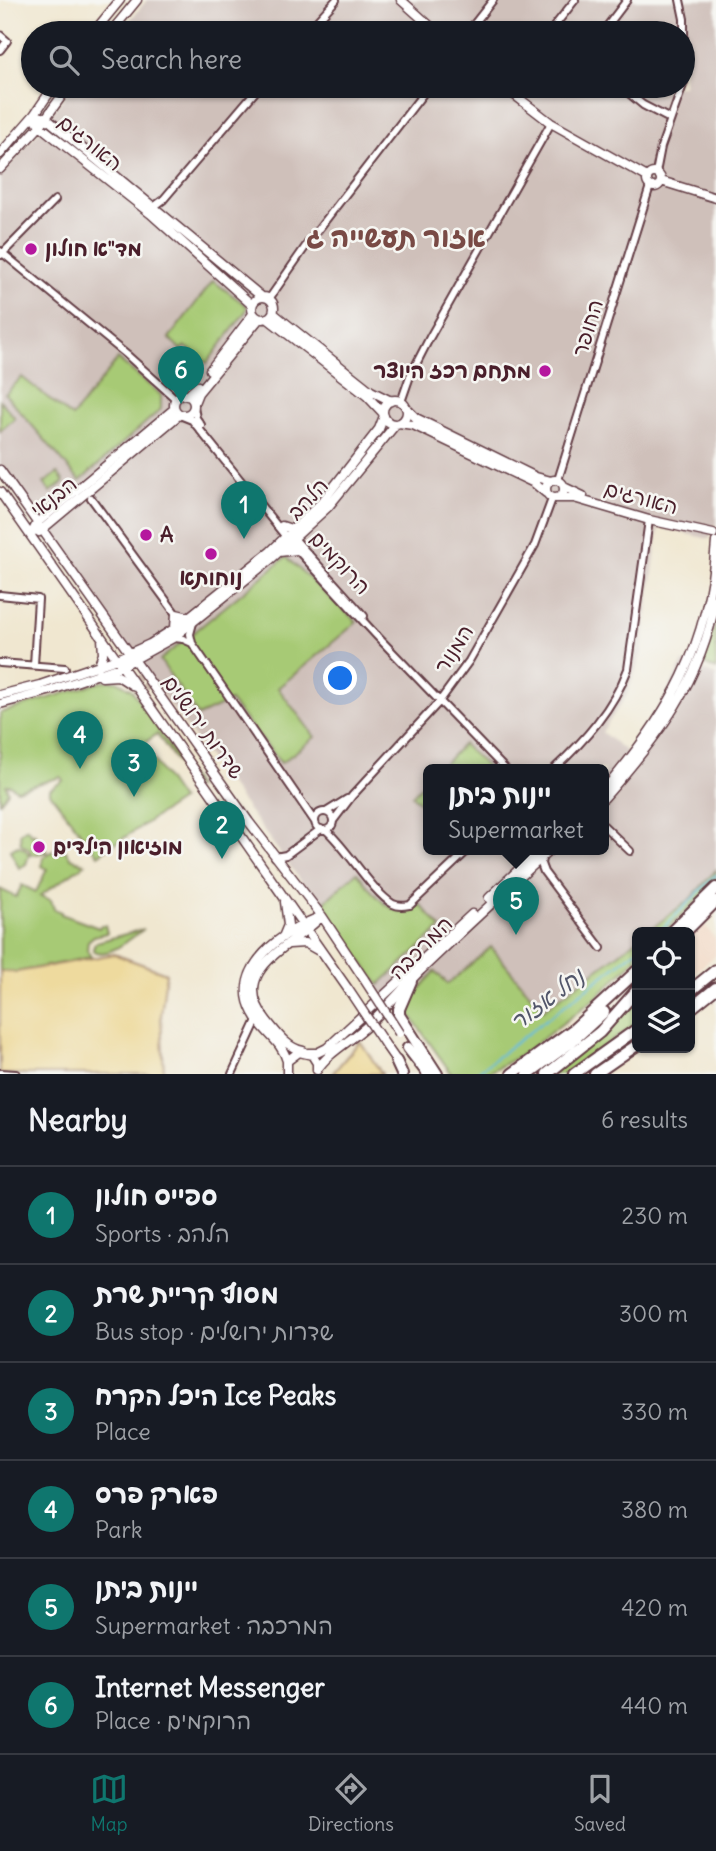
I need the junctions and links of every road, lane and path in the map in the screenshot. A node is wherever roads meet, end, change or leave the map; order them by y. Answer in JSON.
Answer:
{"nodes":[{"id":1,"x":120,"y":0,"type":"edge"},
{"id":2,"x":137,"y":0,"type":"edge"},
{"id":3,"x":335,"y":0,"type":"edge"},
{"id":4,"x":401,"y":0,"type":"edge"},
{"id":5,"x":493,"y":0,"type":"edge"},
{"id":6,"x":575,"y":0,"type":"edge"},
{"id":7,"x":627,"y":0,"type":"edge"},
{"id":8,"x":680,"y":0,"type":"edge"},
{"id":9,"x":103,"y":21,"type":"edge"},
{"id":10,"x":120,"y":21,"type":"edge"},
{"id":11,"x":317,"y":21,"type":"edge"},
{"id":12,"x":425,"y":21,"type":"edge"},
{"id":13,"x":476,"y":21,"type":"edge"},
{"id":14,"x":560,"y":21,"type":"edge"},
{"id":15,"x":611,"y":21,"type":"edge"},
{"id":16,"x":684,"y":21,"type":"edge"},
{"id":17,"x":0,"y":35,"type":"edge"},
{"id":18,"x":0,"y":50,"type":"edge"},
{"id":19,"x":46,"y":98,"type":"edge"},
{"id":20,"x":60,"y":98,"type":"edge"},
{"id":21,"x":250,"y":98,"type":"edge"},
{"id":22,"x":420,"y":98,"type":"edge"},
{"id":23,"x":520,"y":98,"type":"edge"},
{"id":24,"x":635,"y":98,"type":"edge"},
{"id":25,"x":677,"y":98,"type":"edge"},
{"id":26,"x":55,"y":105,"type":"junction"},
{"id":27,"x":34,"y":115,"type":"junction"},
{"id":28,"x":670,"y":119,"type":"junction"},
{"id":29,"x":43,"y":122,"type":"junction"},
{"id":30,"x":551,"y":124,"type":"junction"},
{"id":31,"x":58,"y":134,"type":"junction"},
{"id":32,"x":26,"y":141,"type":"junction"},
{"id":33,"x":0,"y":154,"type":"edge"},
{"id":34,"x":0,"y":169,"type":"edge"},
{"id":35,"x":651,"y":179,"type":"junction"},
{"id":36,"x":716,"y":198,"type":"edge"},
{"id":37,"x":55,"y":200,"type":"dead end"},
{"id":38,"x":150,"y":206,"type":"junction"},
{"id":39,"x":1,"y":254,"type":"edge"},
{"id":40,"x":252,"y":290,"type":"junction"},
{"id":41,"x":274,"y":290,"type":"junction"},
{"id":42,"x":266,"y":298,"type":"junction"},
{"id":43,"x":261,"y":314,"type":"junction"},
{"id":44,"x":176,"y":398,"type":"junction"},
{"id":45,"x":391,"y":401,"type":"junction"},
{"id":46,"x":192,"y":402,"type":"junction"},
{"id":47,"x":404,"y":405,"type":"junction"},
{"id":48,"x":178,"y":413,"type":"junction"},
{"id":49,"x":383,"y":414,"type":"junction"},
{"id":50,"x":397,"y":424,"type":"junction"},
{"id":51,"x":0,"y":470,"type":"edge"},
{"id":52,"x":558,"y":483,"type":"junction"},
{"id":53,"x":0,"y":492,"type":"edge"},
{"id":54,"x":88,"y":495,"type":"junction"},
{"id":55,"x":552,"y":496,"type":"junction"},
{"id":56,"x":25,"y":506,"type":"junction"},
{"id":57,"x":55,"y":515,"type":"junction"},
{"id":58,"x":649,"y":520,"type":"junction"},
{"id":59,"x":40,"y":527,"type":"junction"},
{"id":60,"x":290,"y":533,"type":"junction"},
{"id":61,"x":31,"y":535,"type":"junction"},
{"id":62,"x":715,"y":535,"type":"edge"},
{"id":63,"x":299,"y":548,"type":"junction"},
{"id":64,"x":278,"y":549,"type":"junction"},
{"id":65,"x":57,"y":552,"type":"junction"},
{"id":66,"x":0,"y":595,"type":"edge"},
{"id":67,"x":716,"y":599,"type":"edge"},
{"id":68,"x":176,"y":614,"type":"junction"},
{"id":69,"x":191,"y":620,"type":"junction"},
{"id":70,"x":176,"y":628,"type":"junction"},
{"id":71,"x":98,"y":629,"type":"junction"},
{"id":72,"x":173,"y":638,"type":"junction"},
{"id":73,"x":120,"y":640,"type":"junction"},
{"id":74,"x":192,"y":643,"type":"junction"},
{"id":75,"x":151,"y":647,"type":"junction"},
{"id":76,"x":132,"y":658,"type":"junction"},
{"id":77,"x":0,"y":663,"type":"edge"},
{"id":78,"x":120,"y":663,"type":"junction"},
{"id":79,"x":34,"y":666,"type":"junction"},
{"id":80,"x":65,"y":668,"type":"dead end"},
{"id":81,"x":94,"y":672,"type":"junction"},
{"id":82,"x":154,"y":691,"type":"junction"},
{"id":83,"x":2,"y":695,"type":"edge"},
{"id":84,"x":144,"y":696,"type":"junction"},
{"id":85,"x":439,"y":702,"type":"junction"},
{"id":86,"x":0,"y":704,"type":"edge"},
{"id":87,"x":500,"y":764,"type":"edge"},
{"id":88,"x":559,"y":764,"type":"edge"},
{"id":89,"x":609,"y":784,"type":"edge"},
{"id":90,"x":609,"y":792,"type":"edge"},
{"id":91,"x":352,"y":796,"type":"junction"},
{"id":92,"x":303,"y":801,"type":"junction"},
{"id":93,"x":323,"y":813,"type":"junction"},
{"id":94,"x":324,"y":825,"type":"junction"},
{"id":95,"x":609,"y":831,"type":"edge"},
{"id":96,"x":630,"y":851,"type":"dead end"},
{"id":97,"x":286,"y":855,"type":"junction"},
{"id":98,"x":463,"y":855,"type":"edge"},
{"id":99,"x":540,"y":855,"type":"edge"},
{"id":100,"x":540,"y":855,"type":"edge"},
{"id":101,"x":542,"y":855,"type":"edge"},
{"id":102,"x":275,"y":857,"type":"junction"},
{"id":103,"x":527,"y":870,"type":"junction"},
{"id":104,"x":285,"y":871,"type":"junction"},
{"id":105,"x":544,"y":872,"type":"junction"},
{"id":106,"x":716,"y":888,"type":"edge"},
{"id":107,"x":285,"y":900,"type":"junction"},
{"id":108,"x":716,"y":901,"type":"edge"},
{"id":109,"x":322,"y":916,"type":"junction"},
{"id":110,"x":305,"y":927,"type":"junction"},
{"id":111,"x":676,"y":927,"type":"edge"},
{"id":112,"x":690,"y":927,"type":"edge"},
{"id":113,"x":284,"y":942,"type":"junction"},
{"id":114,"x":601,"y":948,"type":"dead end"},
{"id":115,"x":323,"y":953,"type":"junction"},
{"id":116,"x":716,"y":970,"type":"edge"},
{"id":117,"x":632,"y":977,"type":"edge"},
{"id":118,"x":632,"y":979,"type":"edge"},
{"id":119,"x":411,"y":981,"type":"junction"},
{"id":120,"x":716,"y":988,"type":"edge"},
{"id":121,"x":691,"y":990,"type":"edge"},
{"id":122,"x":632,"y":996,"type":"edge"},
{"id":123,"x":695,"y":1005,"type":"edge"},
{"id":124,"x":257,"y":1020,"type":"junction"},
{"id":125,"x":632,"y":1033,"type":"edge"},
{"id":126,"x":408,"y":1048,"type":"joint"},
{"id":127,"x":632,"y":1048,"type":"edge"},
{"id":128,"x":305,"y":1052,"type":"junction"},
{"id":129,"x":287,"y":1061,"type":"junction"},
{"id":130,"x":396,"y":1061,"type":"joint"},
{"id":131,"x":317,"y":1072,"type":"edge"},
{"id":132,"x":0,"y":1073,"type":"edge"},
{"id":133,"x":16,"y":1074,"type":"edge"},
{"id":134,"x":232,"y":1074,"type":"edge"},
{"id":135,"x":287,"y":1074,"type":"edge"},
{"id":136,"x":404,"y":1074,"type":"edge"},
{"id":137,"x":426,"y":1074,"type":"edge"},
{"id":138,"x":437,"y":1074,"type":"edge"},
{"id":139,"x":512,"y":1074,"type":"edge"},
{"id":140,"x":528,"y":1074,"type":"edge"},
{"id":141,"x":547,"y":1074,"type":"edge"},
{"id":142,"x":573,"y":1074,"type":"edge"},
{"id":143,"x":595,"y":1074,"type":"edge"}],
"edges":[{"from":1,"to":9,"type":"street"},
{"from":2,"to":10,"type":"street"},
{"from":3,"to":11,"type":"street"},
{"from":4,"to":12,"type":"street"},
{"from":5,"to":13,"type":"street"},
{"from":6,"to":14,"type":"street"},
{"from":7,"to":15,"type":"street"},
{"from":8,"to":16,"type":"street","name":"החופר"},
{"from":17,"to":18,"type":"street"},
{"from":19,"to":27,"type":"street"},
{"from":20,"to":26,"type":"street"},
{"from":21,"to":38,"type":"street"},
{"from":22,"to":41,"type":"street"},
{"from":23,"to":30,"type":"street"},
{"from":24,"to":28,"type":"street"},
{"from":25,"to":28,"type":"street","name":"החופר"},
{"from":26,"to":29,"type":"street"},
{"from":26,"to":31,"type":"street"},
{"from":27,"to":29,"type":"street","name":"האורגים"},
{"from":27,"to":33,"type":"street"},
{"from":28,"to":35,"type":"street","name":"החופר"},
{"from":29,"to":31,"type":"street","name":"האורגים"},
{"from":29,"to":32,"type":"street"},
{"from":30,"to":35,"type":"street"},
{"from":30,"to":47,"type":"street"},
{"from":31,"to":32,"type":"street"},
{"from":31,"to":38,"type":"street","name":"האורגים"},
{"from":32,"to":34,"type":"street"},
{"from":35,"to":36,"type":"street"},
{"from":35,"to":52,"type":"street","name":"החופר"},
{"from":37,"to":39,"type":"street"},
{"from":38,"to":40,"type":"street","name":"האורגים"},
{"from":38,"to":43,"type":"street","name":"האורגים"},
{"from":39,"to":44,"type":"street"},
{"from":40,"to":41,"type":"street"},
{"from":40,"to":42,"type":"street","name":"האורגים"},
{"from":41,"to":42,"type":"street"},
{"from":42,"to":43,"type":"street"},
{"from":42,"to":43,"type":"street"},
{"from":43,"to":45,"type":"street","name":"האורגים"},
{"from":43,"to":46,"type":"street"},
{"from":43,"to":49,"type":"street","name":"האורגים"},
{"from":44,"to":46,"type":"street"},
{"from":44,"to":48,"type":"street"},
{"from":45,"to":47,"type":"street"},
{"from":45,"to":49,"type":"street"},
{"from":46,"to":48,"type":"street"},
{"from":46,"to":60,"type":"street","name":"הרוקמים"},
{"from":47,"to":50,"type":"street"},
{"from":47,"to":52,"type":"street","name":"האורגים"},
{"from":48,"to":54,"type":"street","name":"הבנאי"},
{"from":48,"to":57,"type":"street","name":"הבנאי"},
{"from":48,"to":60,"type":"street","name":"הרוקמים"},
{"from":49,"to":50,"type":"street"},
{"from":49,"to":60,"type":"street","name":"הלהב"},
{"from":50,"to":55,"type":"street","name":"האורגים"},
{"from":50,"to":60,"type":"street","name":"הלהב"},
{"from":51,"to":56,"type":"street","name":"שדרות ירושלים"},
{"from":52,"to":55,"type":"street"},
{"from":52,"to":55,"type":"street"},
{"from":52,"to":62,"type":"street","name":"האורגים"},
{"from":53,"to":61,"type":"street","name":"שדרות ירושלים"},
{"from":54,"to":57,"type":"street","name":"הבנאי"},
{"from":54,"to":68,"type":"street"},
{"from":55,"to":58,"type":"street","name":"האורגים"},
{"from":55,"to":85,"type":"street","name":"המנור"},
{"from":56,"to":57,"type":"street"},
{"from":56,"to":59,"type":"street","name":"שדרות ירושלים"},
{"from":57,"to":59,"type":"street","name":"הבנאי"},
{"from":57,"to":65,"type":"street"},
{"from":58,"to":62,"type":"street","name":"האורגים"},
{"from":58,"to":88,"type":"street"},
{"from":59,"to":61,"type":"street","name":"הבנאי"},
{"from":59,"to":65,"type":"street","name":"שדרות ירושלים"},
{"from":60,"to":63,"type":"street","name":"הרוקמים"},
{"from":60,"to":63,"type":"street"},
{"from":60,"to":64,"type":"street","name":"הלהב"},
{"from":61,"to":71,"type":"street","name":"שדרות ירושלים"},
{"from":62,"to":89,"type":"street"},
{"from":63,"to":64,"type":"street"},
{"from":63,"to":85,"type":"street","name":"הרוקמים"},
{"from":64,"to":69,"type":"street","name":"הלהב"},
{"from":65,"to":73,"type":"street","name":"שדרות ירושלים"},
{"from":66,"to":79,"type":"street"},
{"from":67,"to":90,"type":"street"},
{"from":68,"to":69,"type":"street"},
{"from":68,"to":70,"type":"street"},
{"from":69,"to":70,"type":"street","name":"הלהב"},
{"from":69,"to":72,"type":"street","name":"הלהב"},
{"from":69,"to":74,"type":"street"},
{"from":70,"to":75,"type":"street","name":"הלהב"},
{"from":71,"to":78,"type":"street","name":"שדרות ירושלים"},
{"from":71,"to":81,"type":"street"},
{"from":72,"to":74,"type":"street"},
{"from":72,"to":75,"type":"street","name":"הלהב"},
{"from":73,"to":75,"type":"street"},
{"from":73,"to":76,"type":"street","name":"שדרות ירושלים"},
{"from":74,"to":92,"type":"street"},
{"from":75,"to":76,"type":"street","name":"הלהב"},
{"from":75,"to":82,"type":"street"},
{"from":76,"to":78,"type":"street","name":"הלהב"},
{"from":76,"to":82,"type":"street","name":"שדרות ירושלים"},
{"from":77,"to":79,"type":"street"},
{"from":78,"to":81,"type":"street","name":"הלהב"},
{"from":78,"to":84,"type":"street","name":"שדרות ירושלים"},
{"from":79,"to":80,"type":"street"},
{"from":81,"to":83,"type":"street"},
{"from":81,"to":84,"type":"street"},
{"from":81,"to":86,"type":"street"},
{"from":82,"to":102,"type":"street","name":"שדרות ירושלים"},
{"from":84,"to":107,"type":"street","name":"שדרות ירושלים"},
{"from":85,"to":87,"type":"street","name":"הרוקמים"},
{"from":85,"to":91,"type":"street","name":"המנור"},
{"from":91,"to":93,"type":"street","name":"המנור"},
{"from":91,"to":94,"type":"street","name":"המנור"},
{"from":92,"to":93,"type":"street"},
{"from":92,"to":94,"type":"street"},
{"from":93,"to":94,"type":"street"},
{"from":93,"to":94,"type":"street"},
{"from":94,"to":97,"type":"street","name":"המנור"},
{"from":94,"to":98,"type":"street"},
{"from":95,"to":96,"type":"street"},
{"from":97,"to":102,"type":"street","name":"המנור"},
{"from":97,"to":104,"type":"street"},
{"from":99,"to":103,"type":"street","name":"המרכבה"},
{"from":100,"to":128,"type":"street","name":"המרכבה"},
{"from":101,"to":105,"type":"street"},
{"from":102,"to":104,"type":"street","name":"שדרות ירושלים"},
{"from":103,"to":105,"type":"street"},
{"from":103,"to":119,"type":"street","name":"המרכבה"},
{"from":104,"to":109,"type":"street","name":"שדרות ירושלים"},
{"from":105,"to":114,"type":"street"},
{"from":106,"to":111,"type":"highway"},
{"from":107,"to":110,"type":"street","name":"שדרות ירושלים"},
{"from":107,"to":113,"type":"street"},
{"from":108,"to":112,"type":"highway"},
{"from":109,"to":110,"type":"street"},
{"from":109,"to":126,"type":"street","name":"שדרות ירושלים","bridge":true},
{"from":110,"to":113,"type":"street"},
{"from":110,"to":115,"type":"street","name":"שדרות ירושלים"},
{"from":113,"to":115,"type":"street"},
{"from":113,"to":124,"type":"street"},
{"from":113,"to":128,"type":"street"},
{"from":115,"to":130,"type":"street","name":"שדרות ירושלים","bridge":true},
{"from":116,"to":121,"type":"highway"},
{"from":117,"to":139,"type":"highway"},
{"from":118,"to":140,"type":"highway"},
{"from":119,"to":131,"type":"street","name":"המרכבה"},
{"from":119,"to":138,"type":"highway"},
{"from":120,"to":123,"type":"highway"},
{"from":122,"to":141,"type":"highway"},
{"from":124,"to":129,"type":"street"},
{"from":124,"to":134,"type":"street"},
{"from":125,"to":142,"type":"highway"},
{"from":126,"to":137,"type":"highway"},
{"from":127,"to":143,"type":"highway"},
{"from":128,"to":129,"type":"street","name":"המרכבה"},
{"from":128,"to":131,"type":"street"},
{"from":129,"to":135,"type":"street"},
{"from":130,"to":136,"type":"highway"},
{"from":132,"to":133,"type":"street"}]}
